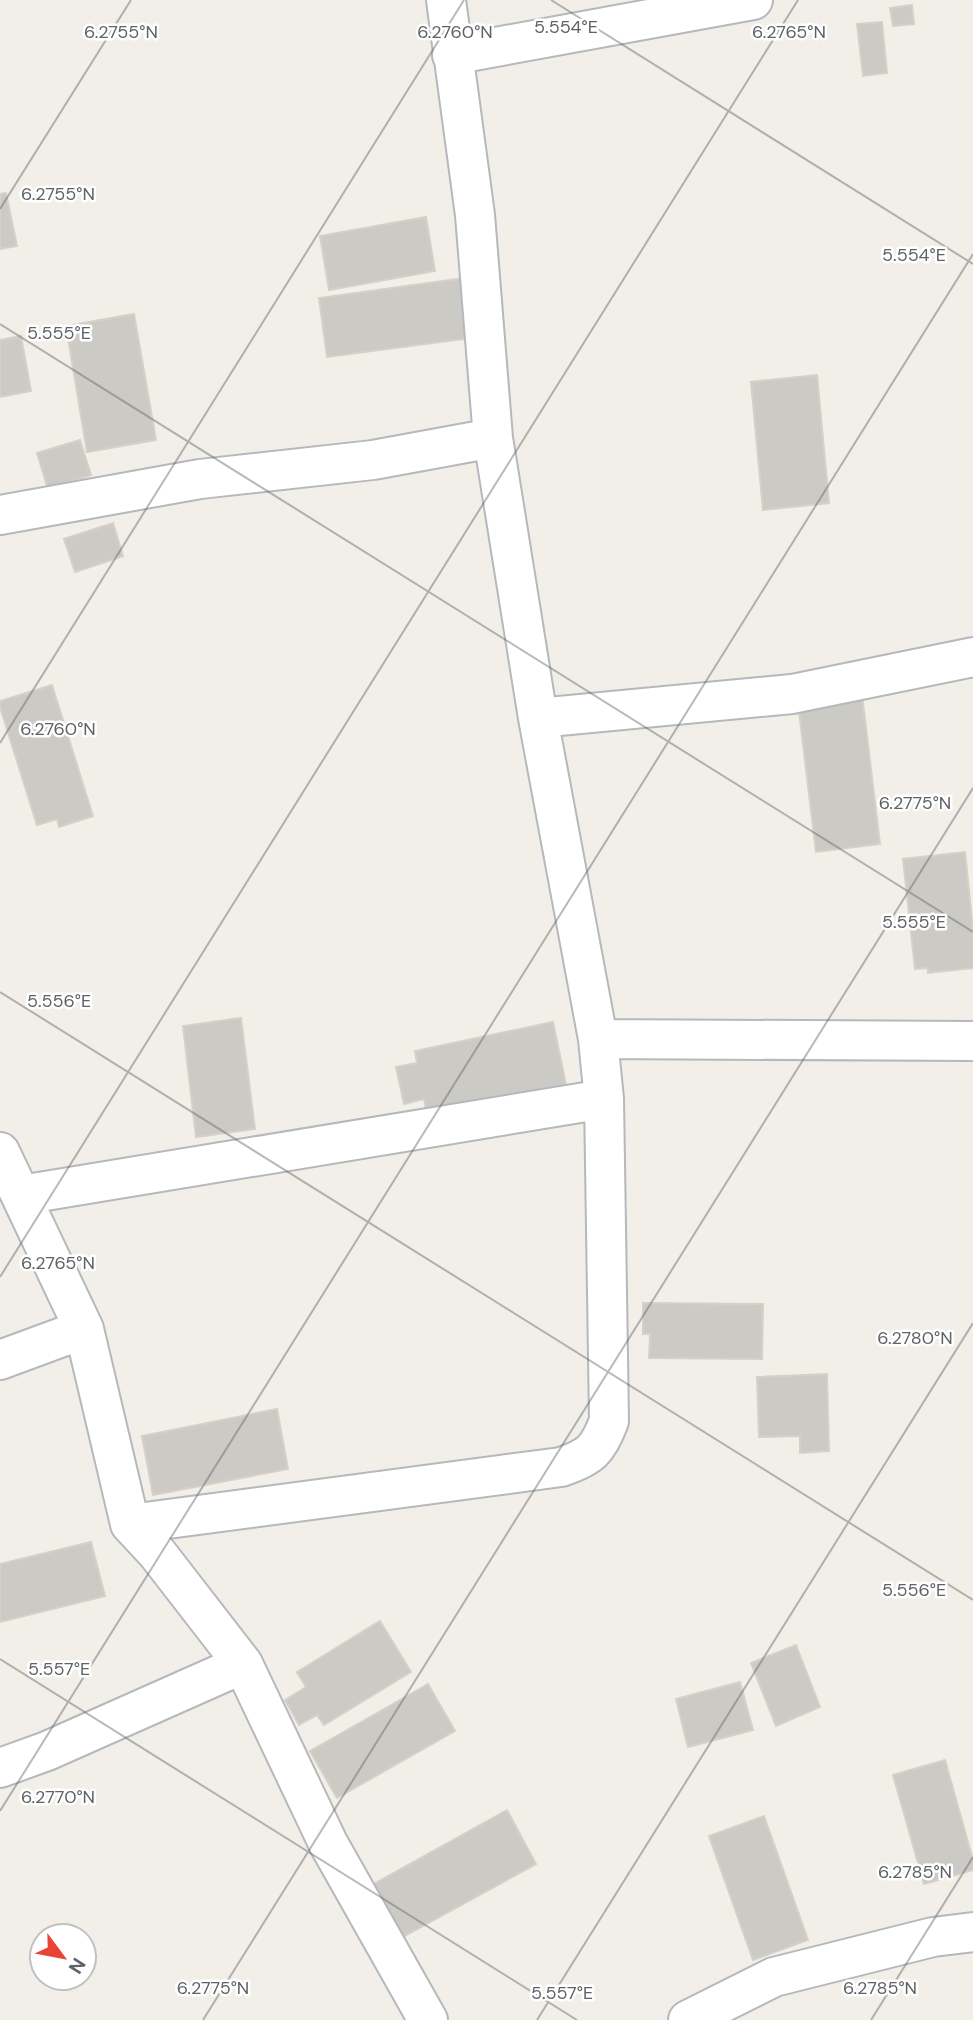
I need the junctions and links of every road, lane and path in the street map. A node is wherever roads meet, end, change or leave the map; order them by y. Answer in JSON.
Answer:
{"nodes":[{"id":1,"x":446,"y":0,"type":"edge"},
{"id":2,"x":753,"y":0,"type":"edge"},
{"id":3,"x":452,"y":55,"type":"junction"},
{"id":4,"x":493,"y":438,"type":"junction"},
{"id":5,"x":0,"y":515,"type":"edge"},
{"id":6,"x":973,"y":657,"type":"edge"},
{"id":7,"x":538,"y":718,"type":"junction"},
{"id":8,"x":598,"y":1039,"type":"junction"},
{"id":9,"x":973,"y":1041,"type":"edge"},
{"id":10,"x":604,"y":1099,"type":"junction"},
{"id":11,"x":0,"y":1152,"type":"edge"},
{"id":12,"x":20,"y":1195,"type":"junction"},
{"id":13,"x":84,"y":1329,"type":"junction"},
{"id":14,"x":0,"y":1360,"type":"edge"},
{"id":15,"x":130,"y":1524,"type":"junction"},
{"id":16,"x":243,"y":1664,"type":"junction"},
{"id":17,"x":0,"y":1768,"type":"edge"},
{"id":18,"x":973,"y":1932,"type":"edge"},
{"id":19,"x":428,"y":2020,"type":"edge"},
{"id":20,"x":688,"y":2020,"type":"edge"}],
"edges":[{"from":1,"to":3,"type":"street"},
{"from":2,"to":3,"type":"street"},
{"from":3,"to":4,"type":"street"},
{"from":4,"to":5,"type":"street"},
{"from":4,"to":7,"type":"street"},
{"from":6,"to":7,"type":"street"},
{"from":7,"to":8,"type":"street"},
{"from":8,"to":9,"type":"street"},
{"from":8,"to":10,"type":"street"},
{"from":10,"to":12,"type":"street"},
{"from":10,"to":15,"type":"street"},
{"from":11,"to":12,"type":"street"},
{"from":12,"to":13,"type":"street"},
{"from":13,"to":14,"type":"street"},
{"from":13,"to":15,"type":"street"},
{"from":15,"to":16,"type":"street"},
{"from":16,"to":17,"type":"street"},
{"from":16,"to":19,"type":"street"},
{"from":18,"to":20,"type":"street"}]}
